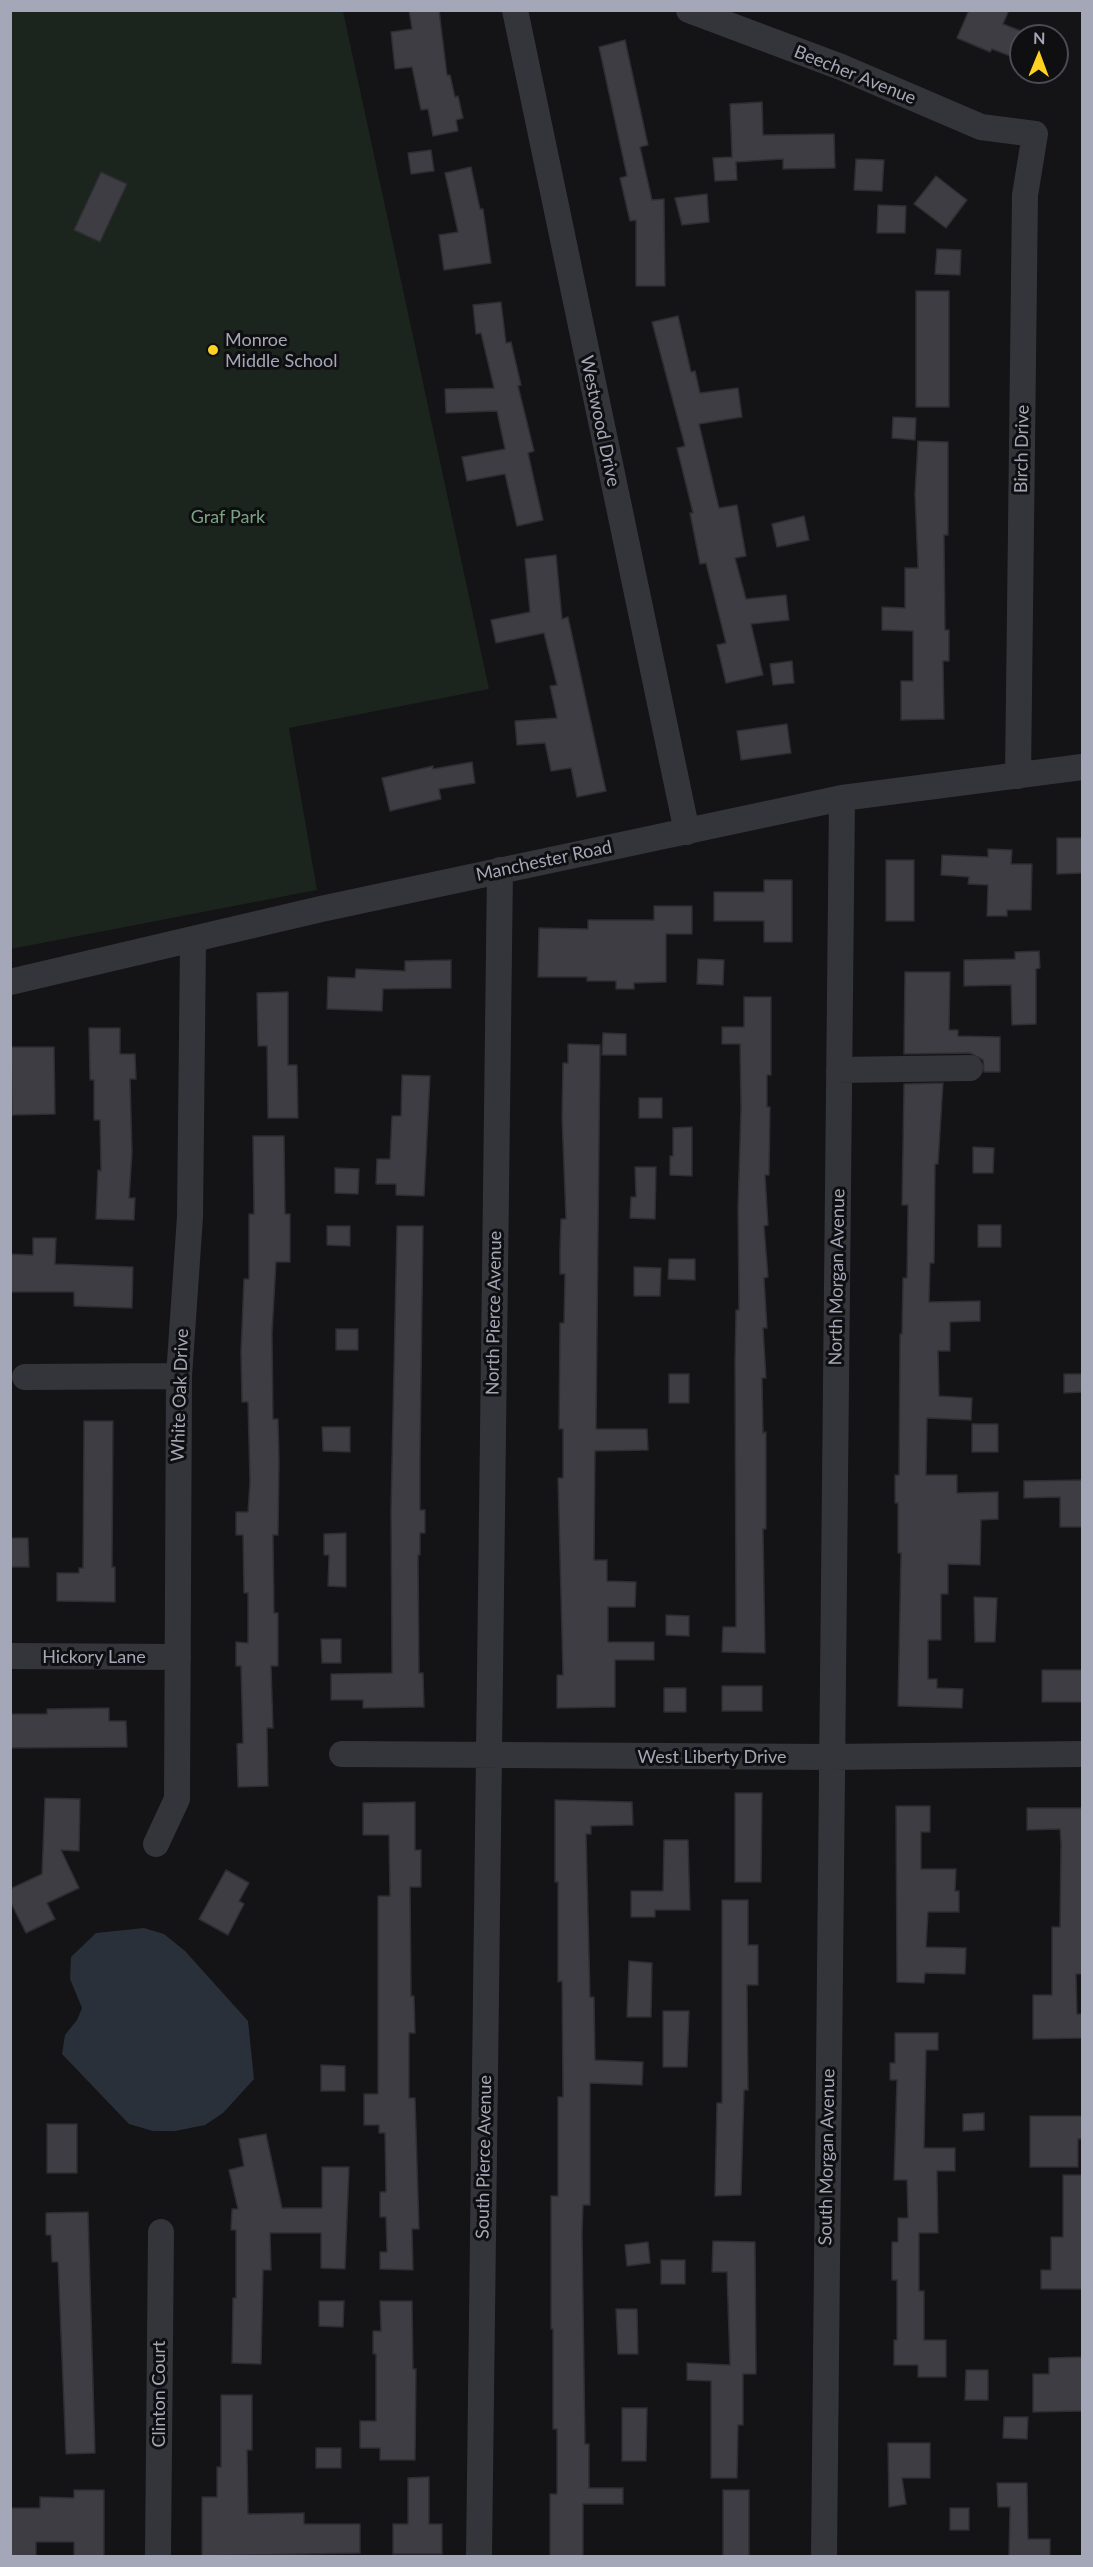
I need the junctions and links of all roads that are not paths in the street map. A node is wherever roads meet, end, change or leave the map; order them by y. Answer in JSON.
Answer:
{"nodes":[{"id":1,"x":515,"y":10,"type":"edge"},
{"id":2,"x":688,"y":10,"type":"edge"},
{"id":3,"x":1023,"y":133,"type":"joint"},
{"id":4,"x":1083,"y":767,"type":"edge"},
{"id":5,"x":1018,"y":776,"type":"junction"},
{"id":6,"x":842,"y":798,"type":"junction"},
{"id":7,"x":687,"y":832,"type":"junction"},
{"id":8,"x":500,"y":870,"type":"junction"},
{"id":9,"x":194,"y":941,"type":"junction"},
{"id":10,"x":10,"y":982,"type":"edge"},
{"id":11,"x":970,"y":1068,"type":"dead end"},
{"id":12,"x":839,"y":1070,"type":"junction"},
{"id":13,"x":179,"y":1376,"type":"junction"},
{"id":14,"x":25,"y":1377,"type":"dead end"},
{"id":15,"x":10,"y":1656,"type":"edge"},
{"id":16,"x":178,"y":1657,"type":"junction"},
{"id":17,"x":342,"y":1754,"type":"dead end"},
{"id":18,"x":1083,"y":1754,"type":"edge"},
{"id":19,"x":488,"y":1756,"type":"junction"},
{"id":20,"x":831,"y":1757,"type":"junction"},
{"id":21,"x":156,"y":1845,"type":"dead end"},
{"id":22,"x":161,"y":2232,"type":"dead end"},
{"id":23,"x":158,"y":2556,"type":"edge"},
{"id":24,"x":479,"y":2556,"type":"edge"},
{"id":25,"x":824,"y":2556,"type":"edge"}],
"edges":[{"from":1,"to":7,"type":"street","name":"Westwood Drive"},
{"from":2,"to":3,"type":"street","name":"Beecher Avenue"},
{"from":3,"to":5,"type":"street","name":"Birch Drive"},
{"from":4,"to":5,"type":"street","name":"Manchester Road"},
{"from":5,"to":6,"type":"street","name":"Manchester Road"},
{"from":6,"to":7,"type":"street","name":"Manchester Road"},
{"from":6,"to":12,"type":"street","name":"North Morgan Avenue"},
{"from":7,"to":8,"type":"street","name":"Manchester Road"},
{"from":8,"to":9,"type":"street","name":"Manchester Road"},
{"from":8,"to":19,"type":"street","name":"North Pierce Avenue"},
{"from":9,"to":10,"type":"street","name":"Manchester Road"},
{"from":9,"to":13,"type":"street","name":"White Oak Drive"},
{"from":11,"to":12,"type":"street"},
{"from":12,"to":20,"type":"street","name":"North Morgan Avenue"},
{"from":13,"to":14,"type":"street"},
{"from":13,"to":16,"type":"street","name":"White Oak Drive"},
{"from":15,"to":16,"type":"street","name":"Hickory Lane"},
{"from":16,"to":21,"type":"street","name":"White Oak Drive"},
{"from":17,"to":19,"type":"street","name":"West Liberty Drive"},
{"from":18,"to":20,"type":"street","name":"West Liberty Drive"},
{"from":19,"to":20,"type":"street","name":"West Liberty Drive"},
{"from":19,"to":24,"type":"street","name":"South Pierce Avenue"},
{"from":20,"to":25,"type":"street","name":"South Morgan Avenue"},
{"from":22,"to":23,"type":"street","name":"Clinton Court"}]}
